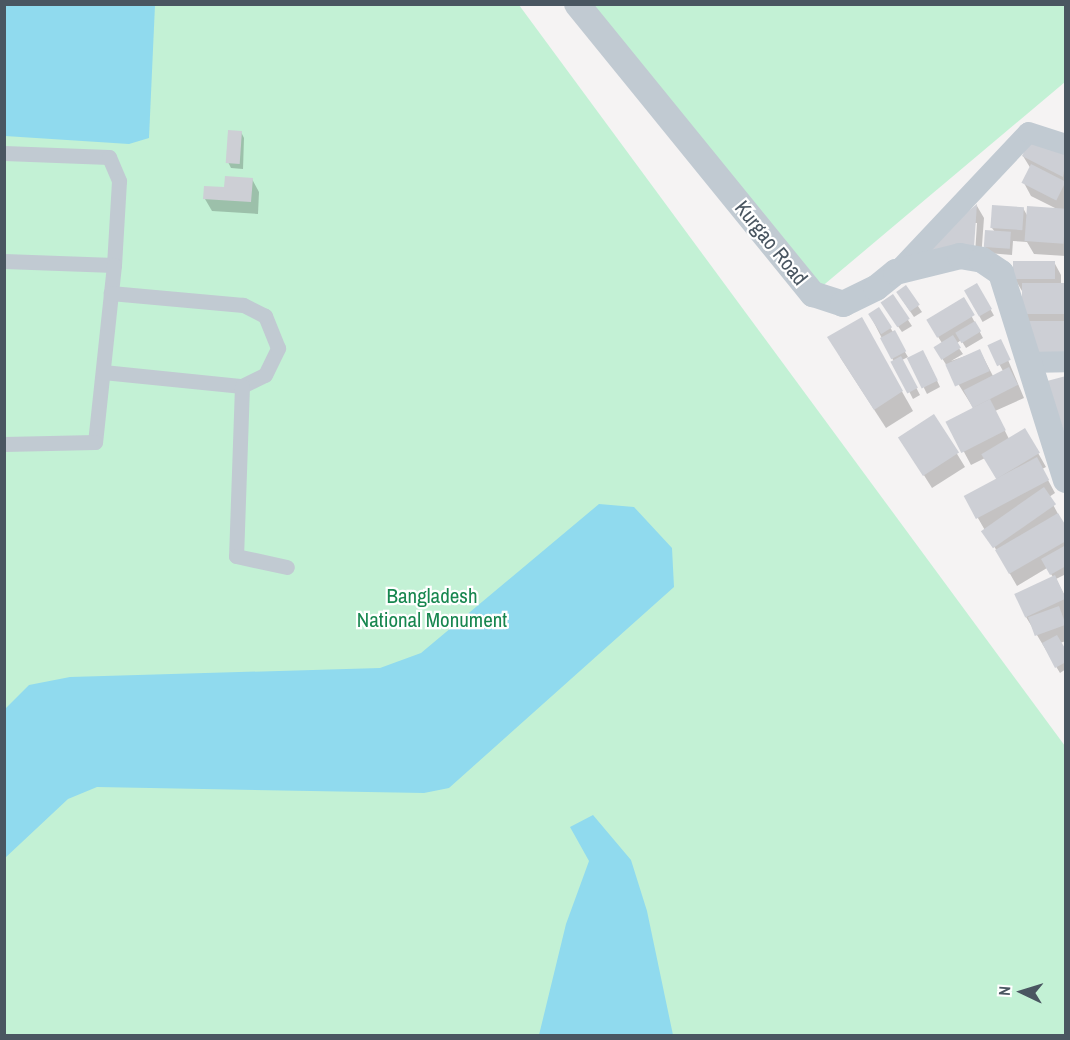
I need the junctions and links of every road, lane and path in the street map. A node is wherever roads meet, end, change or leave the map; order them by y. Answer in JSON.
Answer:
{"nodes":[{"id":1,"x":577,"y":4,"type":"edge"},
{"id":2,"x":1065,"y":144,"type":"edge"},
{"id":3,"x":4,"y":153,"type":"edge"},
{"id":4,"x":4,"y":261,"type":"edge"},
{"id":5,"x":114,"y":265,"type":"junction"},
{"id":6,"x":896,"y":272,"type":"junction"},
{"id":7,"x":111,"y":293,"type":"junction"},
{"id":8,"x":1065,"y":361,"type":"edge"},
{"id":9,"x":1027,"y":362,"type":"junction"},
{"id":10,"x":103,"y":372,"type":"junction"},
{"id":11,"x":242,"y":387,"type":"junction"},
{"id":12,"x":4,"y":444,"type":"edge"},
{"id":13,"x":1065,"y":480,"type":"edge"},
{"id":14,"x":287,"y":567,"type":"dead end"}],
"edges":[{"from":1,"to":6,"type":"street","name":"Kurgao Road"},
{"from":2,"to":6,"type":"street"},
{"from":3,"to":5,"type":"street"},
{"from":4,"to":5,"type":"street"},
{"from":5,"to":7,"type":"street"},
{"from":6,"to":9,"type":"street","name":"Kurgao Road"},
{"from":7,"to":10,"type":"street"},
{"from":7,"to":11,"type":"street"},
{"from":8,"to":9,"type":"street"},
{"from":9,"to":13,"type":"street","name":"Kurgao Road"},
{"from":10,"to":11,"type":"street"},
{"from":10,"to":12,"type":"street"},
{"from":11,"to":14,"type":"street"}]}
